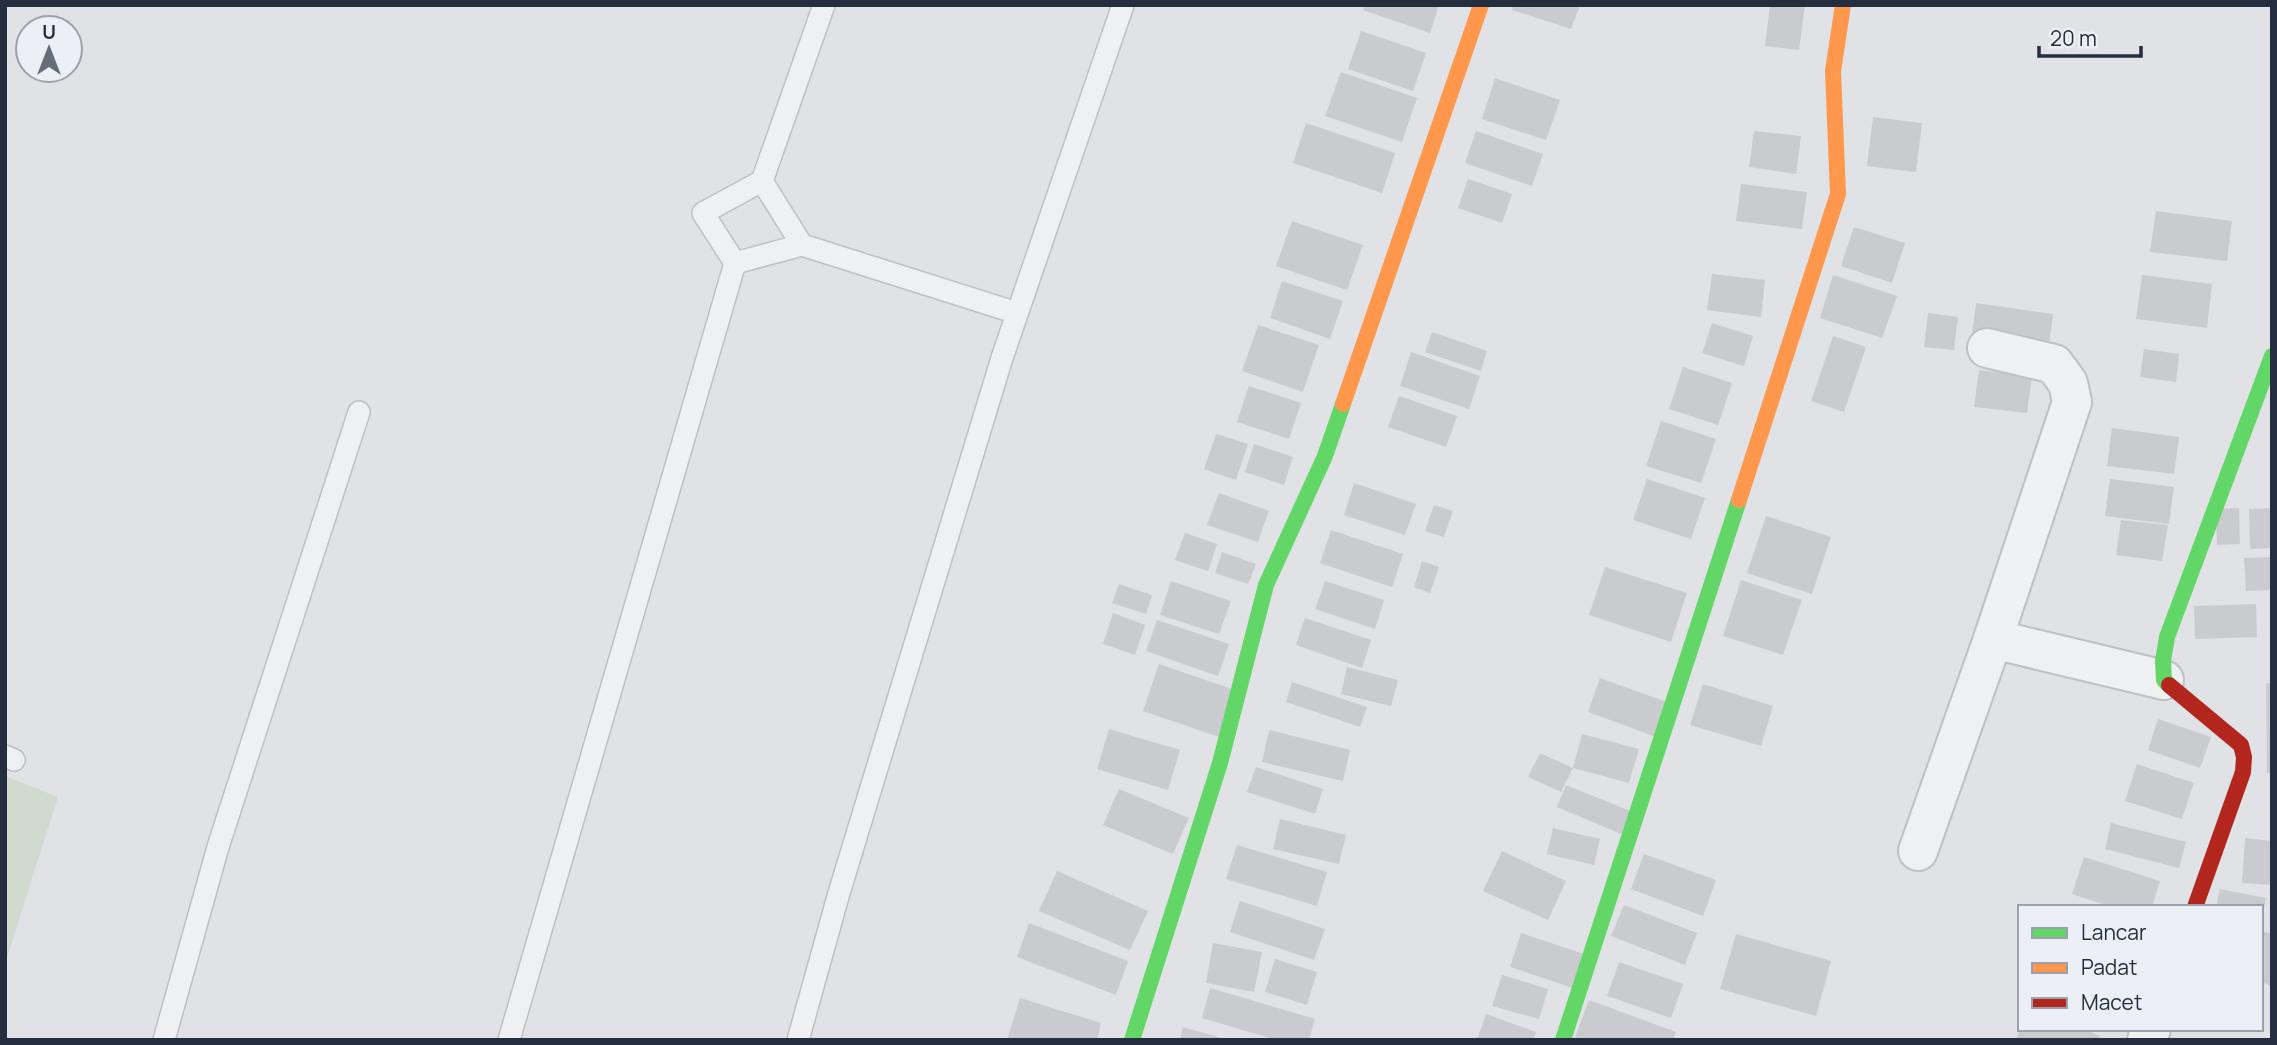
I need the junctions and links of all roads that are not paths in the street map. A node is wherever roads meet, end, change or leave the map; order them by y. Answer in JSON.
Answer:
{"nodes":[{"id":1,"x":824,"y":5,"type":"edge"},
{"id":2,"x":1123,"y":5,"type":"edge"},
{"id":3,"x":1481,"y":5,"type":"edge"},
{"id":4,"x":1843,"y":5,"type":"edge"},
{"id":5,"x":762,"y":181,"type":"junction"},
{"id":6,"x":802,"y":245,"type":"junction"},
{"id":7,"x":735,"y":263,"type":"junction"},
{"id":8,"x":1017,"y":313,"type":"junction"},
{"id":9,"x":1987,"y":348,"type":"dead end"},
{"id":10,"x":2272,"y":356,"type":"edge"},
{"id":11,"x":359,"y":412,"type":"dead end"},
{"id":12,"x":1993,"y":639,"type":"junction"},
{"id":13,"x":2164,"y":680,"type":"junction"},
{"id":14,"x":1918,"y":851,"type":"dead end"},
{"id":15,"x":2196,"y":905,"type":"edge"},
{"id":16,"x":164,"y":1040,"type":"edge"},
{"id":17,"x":509,"y":1040,"type":"edge"},
{"id":18,"x":799,"y":1040,"type":"edge"},
{"id":19,"x":1132,"y":1040,"type":"edge"},
{"id":20,"x":1563,"y":1040,"type":"edge"}],
"edges":[{"from":1,"to":5,"type":"lane"},
{"from":2,"to":8,"type":"lane"},
{"from":3,"to":19,"type":"street"},
{"from":4,"to":20,"type":"street"},
{"from":5,"to":6,"type":"lane"},
{"from":5,"to":7,"type":"lane"},
{"from":6,"to":7,"type":"lane"},
{"from":6,"to":8,"type":"lane"},
{"from":7,"to":17,"type":"lane"},
{"from":8,"to":18,"type":"lane"},
{"from":9,"to":12,"type":"street"},
{"from":10,"to":13,"type":"street"},
{"from":11,"to":16,"type":"lane"},
{"from":12,"to":13,"type":"street"},
{"from":12,"to":14,"type":"street"},
{"from":13,"to":15,"type":"street"}]}
